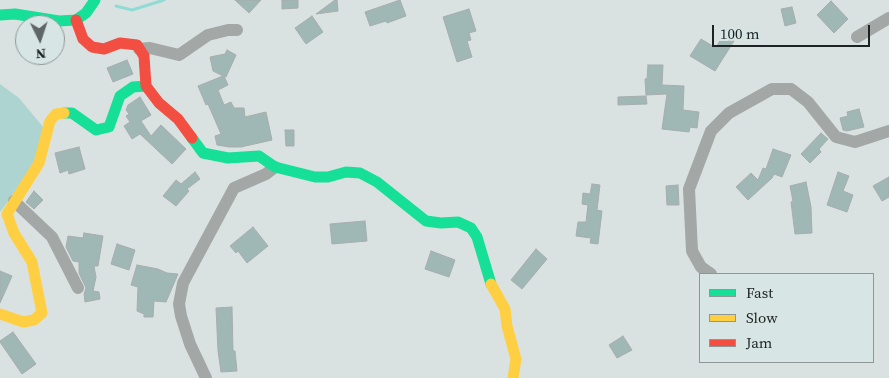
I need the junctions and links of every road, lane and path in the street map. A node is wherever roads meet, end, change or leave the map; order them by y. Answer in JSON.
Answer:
{"nodes":[{"id":1,"x":94,"y":0,"type":"edge"},
{"id":2,"x":0,"y":15,"type":"edge"},
{"id":3,"x":889,"y":18,"type":"edge"},
{"id":4,"x":76,"y":20,"type":"junction"},
{"id":5,"x":237,"y":30,"type":"dead end"},
{"id":6,"x":857,"y":37,"type":"dead end"},
{"id":7,"x":140,"y":49,"type":"junction"},
{"id":8,"x":146,"y":86,"type":"junction"},
{"id":9,"x":889,"y":131,"type":"edge"},
{"id":10,"x":275,"y":167,"type":"junction"},
{"id":11,"x":14,"y":201,"type":"junction"},
{"id":12,"x":710,"y":273,"type":"edge"},
{"id":13,"x":78,"y":288,"type":"dead end"},
{"id":14,"x":0,"y":314,"type":"edge"},
{"id":15,"x":206,"y":378,"type":"edge"},
{"id":16,"x":513,"y":378,"type":"edge"}],
"edges":[{"from":1,"to":4,"type":"street"},
{"from":2,"to":4,"type":"street"},
{"from":3,"to":6,"type":"street"},
{"from":4,"to":7,"type":"street"},
{"from":5,"to":7,"type":"street"},
{"from":7,"to":8,"type":"street"},
{"from":8,"to":10,"type":"street"},
{"from":8,"to":11,"type":"street"},
{"from":9,"to":12,"type":"street"},
{"from":10,"to":15,"type":"street"},
{"from":10,"to":16,"type":"street"},
{"from":11,"to":13,"type":"street"},
{"from":11,"to":14,"type":"street"}]}
